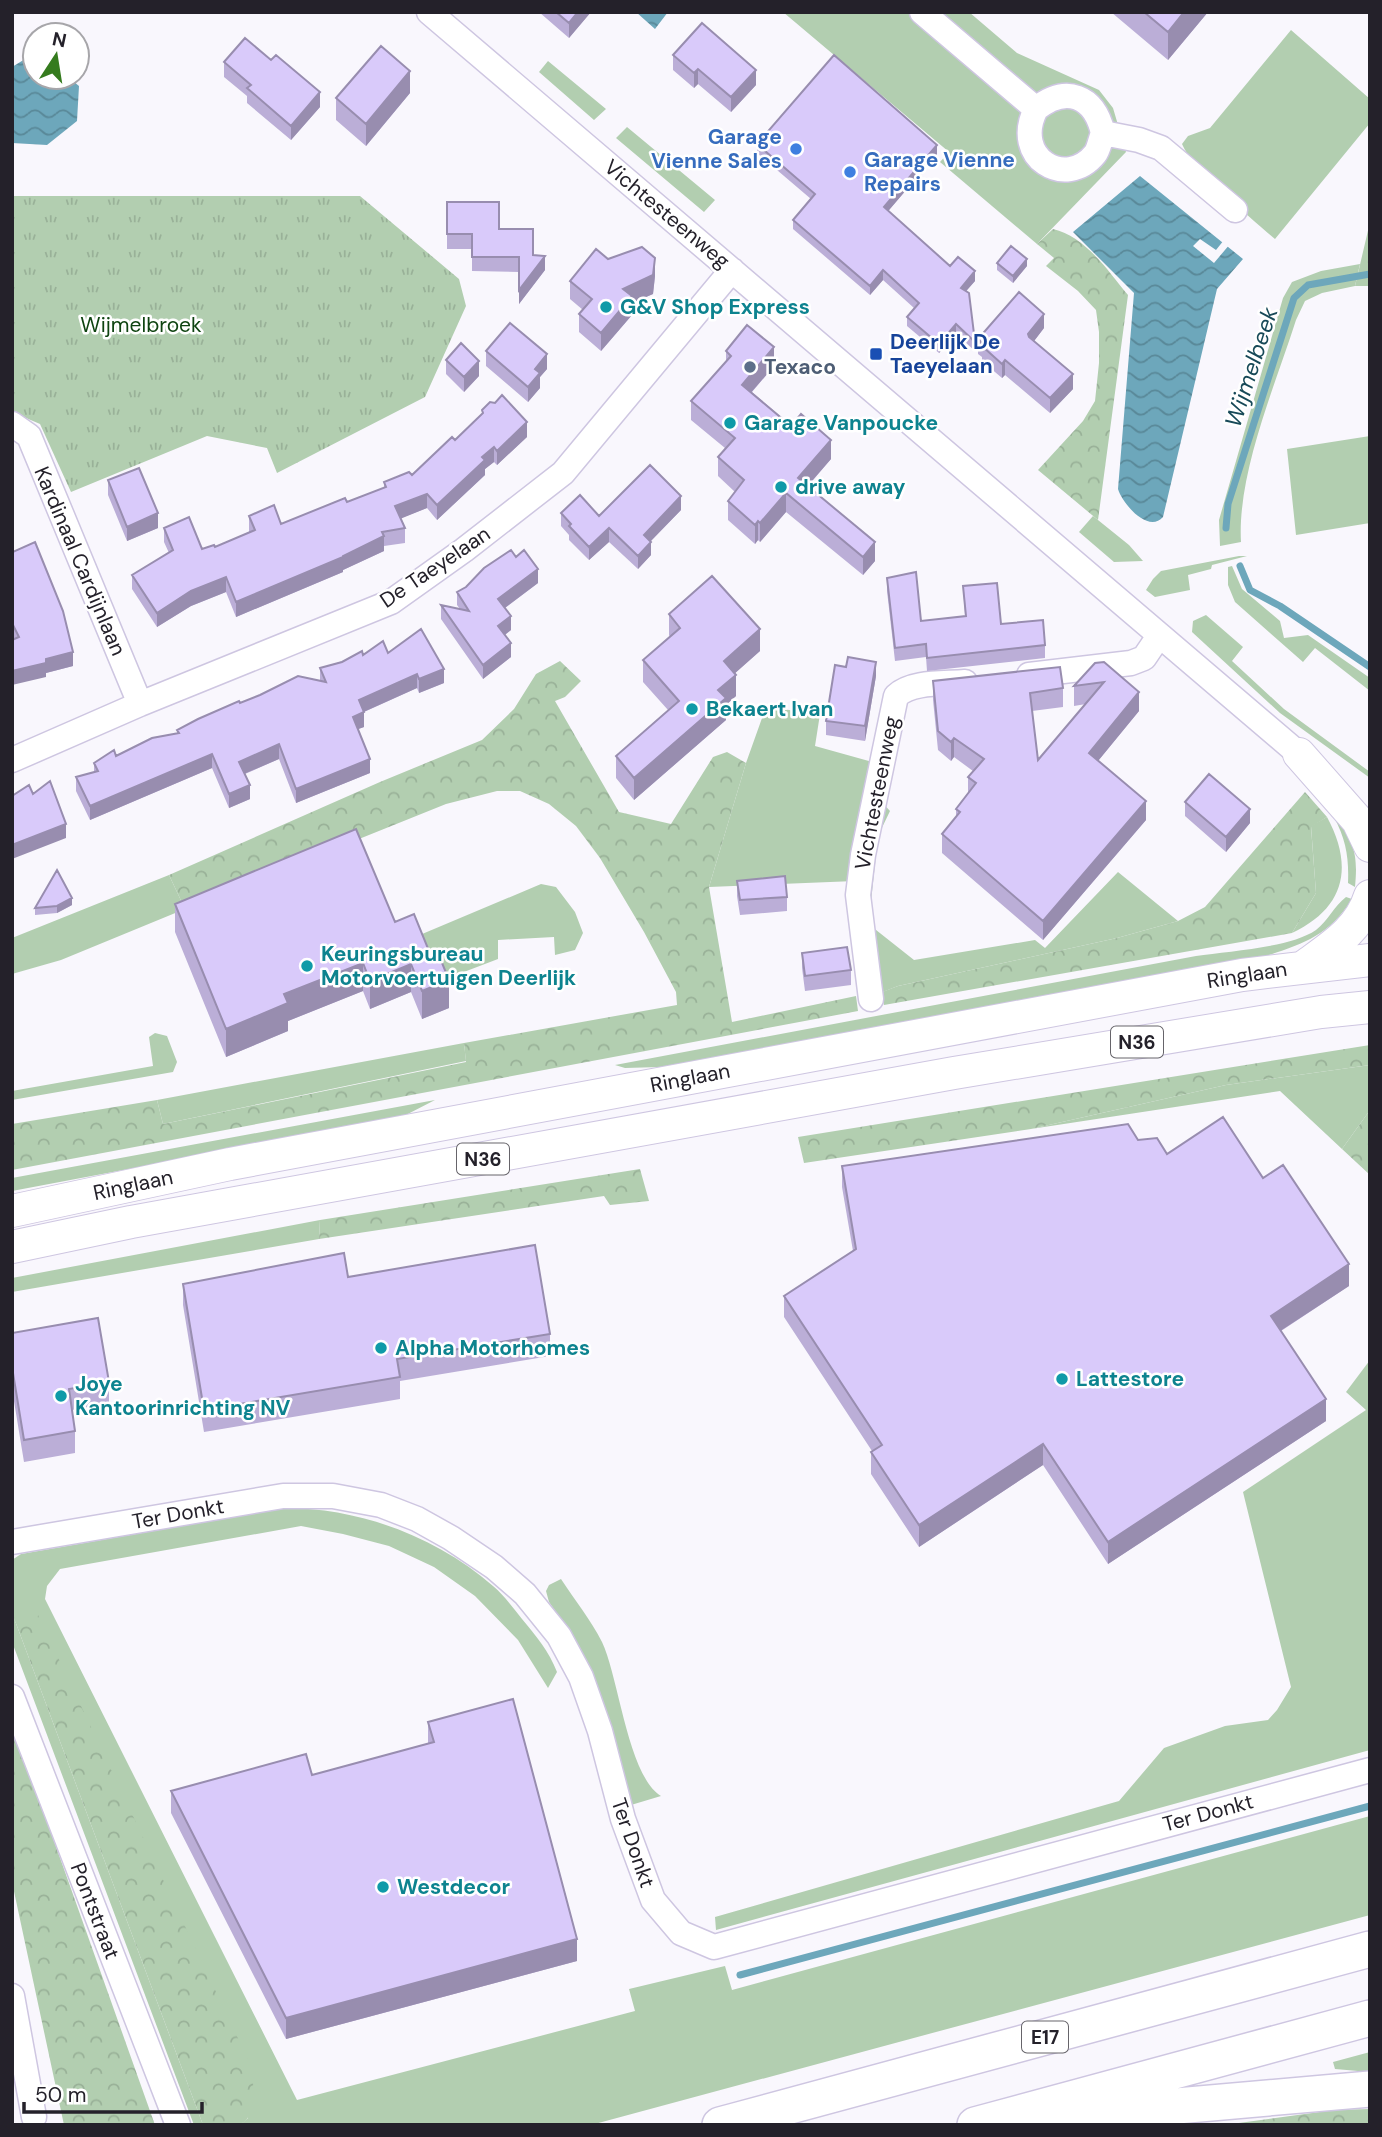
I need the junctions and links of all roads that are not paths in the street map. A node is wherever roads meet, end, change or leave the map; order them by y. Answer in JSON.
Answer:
{"nodes":[{"id":1,"x":429,"y":12,"type":"edge"},
{"id":2,"x":922,"y":12,"type":"edge"},
{"id":3,"x":1036,"y":109,"type":"junction"},
{"id":4,"x":1102,"y":133,"type":"junction"},
{"id":5,"x":1235,"y":210,"type":"dead end"},
{"id":6,"x":732,"y":270,"type":"junction"},
{"id":7,"x":12,"y":424,"type":"edge"},
{"id":8,"x":1159,"y":636,"type":"junction"},
{"id":9,"x":1009,"y":677,"type":"edge"},
{"id":10,"x":982,"y":680,"type":"edge"},
{"id":11,"x":140,"y":704,"type":"junction"},
{"id":12,"x":1299,"y":754,"type":"junction"},
{"id":13,"x":12,"y":760,"type":"edge"},
{"id":14,"x":1370,"y":806,"type":"edge"},
{"id":15,"x":1370,"y":818,"type":"edge"},
{"id":16,"x":1370,"y":846,"type":"edge"},
{"id":17,"x":1370,"y":896,"type":"edge"},
{"id":18,"x":1370,"y":960,"type":"edge"},
{"id":19,"x":1304,"y":966,"type":"junction"},
{"id":20,"x":871,"y":999,"type":"dead end"},
{"id":21,"x":1370,"y":1007,"type":"edge"},
{"id":22,"x":12,"y":1210,"type":"edge"},
{"id":23,"x":12,"y":1247,"type":"edge"},
{"id":24,"x":12,"y":1542,"type":"edge"},
{"id":25,"x":12,"y":1697,"type":"edge"},
{"id":26,"x":1370,"y":1770,"type":"edge"},
{"id":27,"x":1370,"y":1949,"type":"edge"},
{"id":28,"x":12,"y":1996,"type":"edge"},
{"id":29,"x":1370,"y":2018,"type":"edge"},
{"id":30,"x":1370,"y":2089,"type":"edge"},
{"id":31,"x":34,"y":2117,"type":"dead end"},
{"id":32,"x":177,"y":2125,"type":"edge"},
{"id":33,"x":720,"y":2125,"type":"edge"},
{"id":34,"x":975,"y":2125,"type":"edge"},
{"id":35,"x":1046,"y":2125,"type":"edge"}],
"edges":[{"from":1,"to":6,"type":"street","name":"Vichtesteenweg"},
{"from":2,"to":3,"type":"street"},
{"from":3,"to":4,"type":"street"},
{"from":3,"to":4,"type":"street"},
{"from":4,"to":5,"type":"street"},
{"from":6,"to":8,"type":"street","name":"Vichtesteenweg"},
{"from":6,"to":11,"type":"street","name":"De Taeyelaan"},
{"from":7,"to":11,"type":"street","name":"Kardinaal Cardijnlaan"},
{"from":8,"to":9,"type":"street"},
{"from":8,"to":12,"type":"street","name":"Vichtesteenweg"},
{"from":10,"to":20,"type":"street","name":"Vichtesteenweg"},
{"from":11,"to":13,"type":"street","name":"De Taeyelaan"},
{"from":12,"to":14,"type":"main road"},
{"from":12,"to":15,"type":"main road"},
{"from":12,"to":16,"type":"main road"},
{"from":17,"to":19,"type":"main road"},
{"from":18,"to":19,"type":"main road","name":"Ringlaan","number":"N36"},
{"from":19,"to":22,"type":"main road","name":"Ringlaan","number":"N36"},
{"from":21,"to":23,"type":"main road","name":"Ringlaan","number":"N36"},
{"from":24,"to":26,"type":"street","name":"Ter Donkt"},
{"from":25,"to":32,"type":"street","name":"Pontstraat"},
{"from":27,"to":33,"type":"highway","number":"E17"},
{"from":28,"to":31,"type":"street"},
{"from":29,"to":34,"type":"highway"},
{"from":30,"to":35,"type":"highway"}]}
